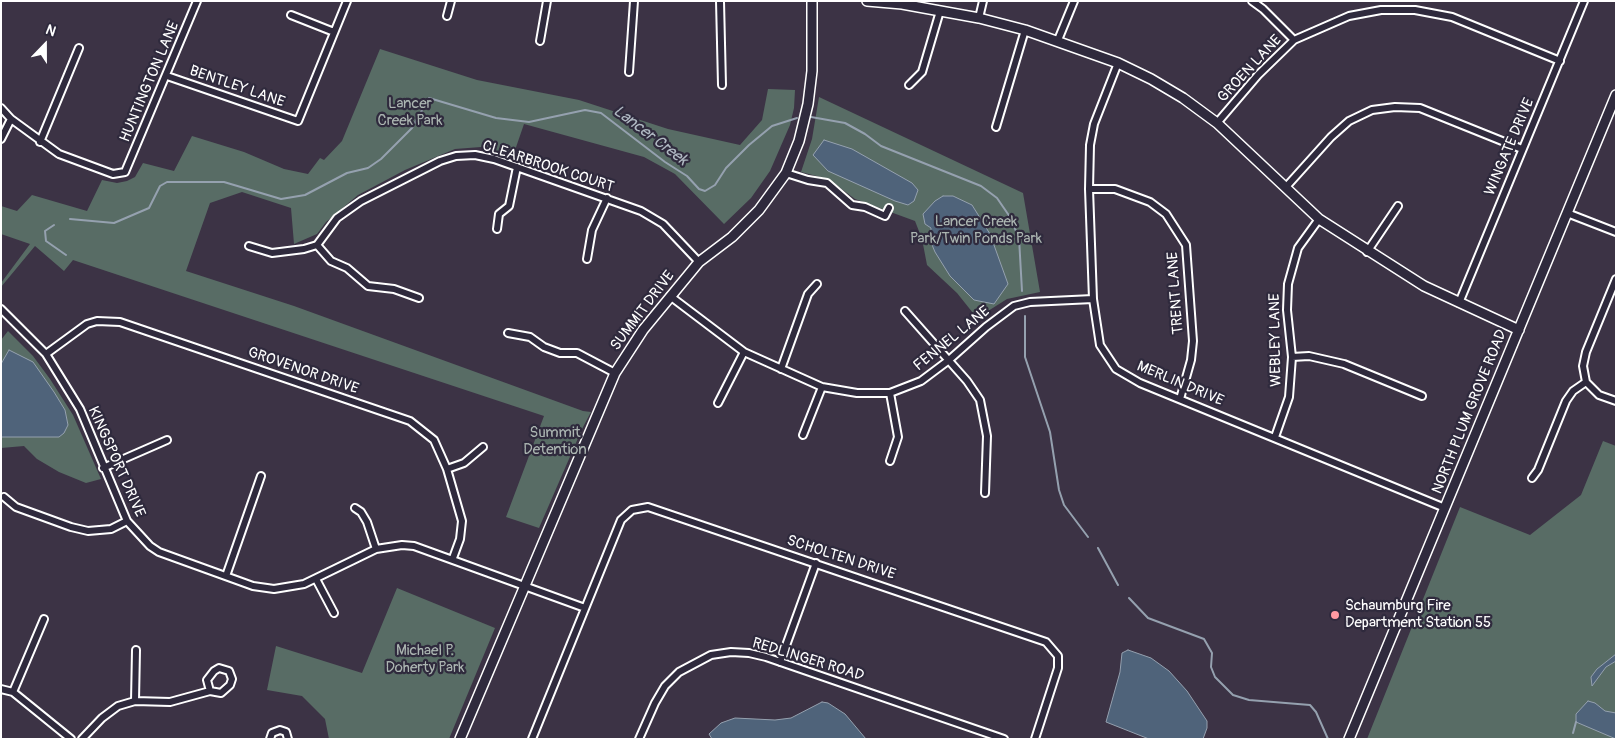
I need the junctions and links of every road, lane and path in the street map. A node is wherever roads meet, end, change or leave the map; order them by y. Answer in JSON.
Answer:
{"nodes":[{"id":1,"x":197,"y":1,"type":"edge"},
{"id":2,"x":347,"y":1,"type":"edge"},
{"id":3,"x":451,"y":1,"type":"edge"},
{"id":4,"x":547,"y":1,"type":"edge"},
{"id":5,"x":634,"y":1,"type":"edge"},
{"id":6,"x":720,"y":1,"type":"edge"},
{"id":7,"x":812,"y":1,"type":"edge"},
{"id":8,"x":866,"y":1,"type":"edge"},
{"id":9,"x":983,"y":1,"type":"edge"},
{"id":10,"x":1074,"y":1,"type":"edge"},
{"id":11,"x":1252,"y":1,"type":"edge"},
{"id":12,"x":1584,"y":1,"type":"edge"},
{"id":13,"x":902,"y":3,"type":"edge"},
{"id":14,"x":940,"y":11,"type":"junction"},
{"id":15,"x":291,"y":15,"type":"dead end"},
{"id":16,"x":447,"y":16,"type":"dead end"},
{"id":17,"x":979,"y":18,"type":"junction"},
{"id":18,"x":1025,"y":30,"type":"junction"},
{"id":19,"x":334,"y":32,"type":"junction"},
{"id":20,"x":1058,"y":40,"type":"junction"},
{"id":21,"x":1294,"y":40,"type":"junction"},
{"id":22,"x":540,"y":41,"type":"dead end"},
{"id":23,"x":79,"y":48,"type":"dead end"},
{"id":24,"x":1560,"y":61,"type":"junction"},
{"id":25,"x":1118,"y":63,"type":"junction"},
{"id":26,"x":629,"y":72,"type":"dead end"},
{"id":27,"x":168,"y":76,"type":"junction"},
{"id":28,"x":722,"y":85,"type":"dead end"},
{"id":29,"x":909,"y":85,"type":"dead end"},
{"id":30,"x":1616,"y":95,"type":"edge"},
{"id":31,"x":1,"y":108,"type":"edge"},
{"id":32,"x":11,"y":118,"type":"junction"},
{"id":33,"x":1217,"y":123,"type":"junction"},
{"id":34,"x":996,"y":127,"type":"dead end"},
{"id":35,"x":1,"y":139,"type":"edge"},
{"id":36,"x":40,"y":142,"type":"junction"},
{"id":37,"x":1522,"y":149,"type":"junction"},
{"id":38,"x":517,"y":167,"type":"junction"},
{"id":39,"x":786,"y":173,"type":"junction"},
{"id":40,"x":1286,"y":187,"type":"junction"},
{"id":41,"x":1089,"y":188,"type":"junction"},
{"id":42,"x":606,"y":198,"type":"junction"},
{"id":43,"x":1398,"y":206,"type":"dead end"},
{"id":44,"x":889,"y":208,"type":"dead end"},
{"id":45,"x":1567,"y":213,"type":"junction"},
{"id":46,"x":1319,"y":219,"type":"junction"},
{"id":47,"x":497,"y":229,"type":"dead end"},
{"id":48,"x":1616,"y":232,"type":"edge"},
{"id":49,"x":317,"y":245,"type":"junction"},
{"id":50,"x":249,"y":246,"type":"dead end"},
{"id":51,"x":1367,"y":252,"type":"junction"},
{"id":52,"x":587,"y":260,"type":"dead end"},
{"id":53,"x":699,"y":262,"type":"junction"},
{"id":54,"x":1616,"y":279,"type":"edge"},
{"id":55,"x":817,"y":284,"type":"dead end"},
{"id":56,"x":670,"y":296,"type":"junction"},
{"id":57,"x":419,"y":298,"type":"dead end"},
{"id":58,"x":1094,"y":299,"type":"junction"},
{"id":59,"x":1459,"y":304,"type":"junction"},
{"id":60,"x":1,"y":309,"type":"edge"},
{"id":61,"x":905,"y":312,"type":"dead end"},
{"id":62,"x":1519,"y":330,"type":"junction"},
{"id":63,"x":508,"y":333,"type":"dead end"},
{"id":64,"x":744,"y":352,"type":"junction"},
{"id":65,"x":46,"y":354,"type":"junction"},
{"id":66,"x":1292,"y":357,"type":"junction"},
{"id":67,"x":949,"y":360,"type":"junction"},
{"id":68,"x":781,"y":369,"type":"junction"},
{"id":69,"x":615,"y":373,"type":"junction"},
{"id":70,"x":1586,"y":382,"type":"junction"},
{"id":71,"x":822,"y":387,"type":"junction"},
{"id":72,"x":890,"y":393,"type":"junction"},
{"id":73,"x":1422,"y":396,"type":"dead end"},
{"id":74,"x":1180,"y":399,"type":"junction"},
{"id":75,"x":1616,"y":401,"type":"edge"},
{"id":76,"x":718,"y":403,"type":"dead end"},
{"id":77,"x":804,"y":435,"type":"dead end"},
{"id":78,"x":1275,"y":437,"type":"junction"},
{"id":79,"x":167,"y":440,"type":"dead end"},
{"id":80,"x":483,"y":447,"type":"dead end"},
{"id":81,"x":890,"y":461,"type":"dead end"},
{"id":82,"x":104,"y":468,"type":"junction"},
{"id":83,"x":447,"y":469,"type":"junction"},
{"id":84,"x":261,"y":476,"type":"dead end"},
{"id":85,"x":1532,"y":478,"type":"dead end"},
{"id":86,"x":985,"y":493,"type":"dead end"},
{"id":87,"x":4,"y":496,"type":"dead end"},
{"id":88,"x":355,"y":508,"type":"dead end"},
{"id":89,"x":1445,"y":508,"type":"junction"},
{"id":90,"x":127,"y":521,"type":"junction"},
{"id":91,"x":376,"y":549,"type":"junction"},
{"id":92,"x":453,"y":558,"type":"junction"},
{"id":93,"x":816,"y":564,"type":"junction"},
{"id":94,"x":226,"y":576,"type":"junction"},
{"id":95,"x":316,"y":579,"type":"junction"},
{"id":96,"x":525,"y":585,"type":"junction"},
{"id":97,"x":585,"y":608,"type":"junction"},
{"id":98,"x":334,"y":613,"type":"dead end"},
{"id":99,"x":44,"y":619,"type":"dead end"},
{"id":100,"x":136,"y":650,"type":"dead end"},
{"id":101,"x":780,"y":662,"type":"junction"},
{"id":102,"x":1,"y":689,"type":"edge"},
{"id":103,"x":210,"y":691,"type":"dead end"},
{"id":104,"x":13,"y":692,"type":"junction"},
{"id":105,"x":135,"y":701,"type":"junction"},
{"id":106,"x":71,"y":739,"type":"edge"},
{"id":107,"x":82,"y":739,"type":"edge"},
{"id":108,"x":270,"y":739,"type":"edge"},
{"id":109,"x":288,"y":739,"type":"edge"},
{"id":110,"x":460,"y":739,"type":"edge"},
{"id":111,"x":532,"y":739,"type":"edge"},
{"id":112,"x":639,"y":739,"type":"edge"},
{"id":113,"x":1004,"y":739,"type":"edge"},
{"id":114,"x":1036,"y":739,"type":"edge"},
{"id":115,"x":1349,"y":739,"type":"edge"}],
"edges":[{"from":1,"to":27,"type":"street","name":"HUNTINGTON LANE"},
{"from":2,"to":19,"type":"street"},
{"from":3,"to":16,"type":"street"},
{"from":4,"to":22,"type":"street"},
{"from":5,"to":26,"type":"street"},
{"from":6,"to":28,"type":"street"},
{"from":7,"to":39,"type":"street","name":"SUMMIT DRIVE"},
{"from":8,"to":13,"type":"street"},
{"from":9,"to":17,"type":"street"},
{"from":10,"to":20,"type":"street"},
{"from":11,"to":21,"type":"street"},
{"from":12,"to":24,"type":"street","name":"WINGATE DRIVE"},
{"from":13,"to":14,"type":"street"},
{"from":14,"to":17,"type":"street"},
{"from":14,"to":29,"type":"street"},
{"from":15,"to":19,"type":"street"},
{"from":17,"to":18,"type":"street"},
{"from":18,"to":20,"type":"street"},
{"from":18,"to":34,"type":"street"},
{"from":19,"to":27,"type":"street","name":"BENTLEY LANE"},
{"from":20,"to":25,"type":"street"},
{"from":21,"to":24,"type":"street","name":"GROEN LANE"},
{"from":21,"to":33,"type":"street","name":"GROEN LANE"},
{"from":23,"to":36,"type":"street"},
{"from":24,"to":37,"type":"street","name":"WINGATE DRIVE"},
{"from":25,"to":33,"type":"street"},
{"from":25,"to":41,"type":"street","name":"MERLIN DRIVE"},
{"from":27,"to":36,"type":"street","name":"HUNTINGTON LANE"},
{"from":30,"to":45,"type":"street","name":"NORTH PLUM GROVE ROAD"},
{"from":31,"to":32,"type":"street"},
{"from":32,"to":35,"type":"street"},
{"from":32,"to":36,"type":"street"},
{"from":33,"to":40,"type":"street"},
{"from":37,"to":40,"type":"street"},
{"from":37,"to":59,"type":"street","name":"WINGATE DRIVE"},
{"from":38,"to":42,"type":"street","name":"CLEARBROOK COURT"},
{"from":38,"to":47,"type":"street"},
{"from":38,"to":49,"type":"street","name":"CLEARBROOK COURT"},
{"from":39,"to":44,"type":"street"},
{"from":39,"to":53,"type":"street","name":"SUMMIT DRIVE"},
{"from":40,"to":46,"type":"street"},
{"from":41,"to":58,"type":"street","name":"MERLIN DRIVE"},
{"from":41,"to":74,"type":"street","name":"TRENT LANE"},
{"from":42,"to":52,"type":"street"},
{"from":42,"to":53,"type":"street","name":"CLEARBROOK COURT"},
{"from":43,"to":51,"type":"street"},
{"from":45,"to":48,"type":"street"},
{"from":45,"to":62,"type":"street","name":"NORTH PLUM GROVE ROAD"},
{"from":46,"to":51,"type":"street"},
{"from":46,"to":66,"type":"street","name":"WEBLEY LANE"},
{"from":49,"to":50,"type":"street"},
{"from":49,"to":57,"type":"street"},
{"from":51,"to":59,"type":"street"},
{"from":53,"to":56,"type":"street","name":"SUMMIT DRIVE"},
{"from":54,"to":70,"type":"street"},
{"from":55,"to":68,"type":"street"},
{"from":56,"to":64,"type":"street","name":"FENNEL LANE"},
{"from":56,"to":69,"type":"street","name":"SUMMIT DRIVE"},
{"from":58,"to":67,"type":"street","name":"FENNEL LANE"},
{"from":58,"to":74,"type":"street","name":"MERLIN DRIVE"},
{"from":59,"to":62,"type":"street"},
{"from":60,"to":65,"type":"street","name":"KINGSPORT DRIVE"},
{"from":61,"to":67,"type":"street"},
{"from":62,"to":89,"type":"street","name":"NORTH PLUM GROVE ROAD"},
{"from":63,"to":69,"type":"street"},
{"from":64,"to":68,"type":"street","name":"FENNEL LANE"},
{"from":64,"to":76,"type":"street"},
{"from":65,"to":82,"type":"street","name":"KINGSPORT DRIVE"},
{"from":65,"to":83,"type":"street","name":"GROVENOR DRIVE"},
{"from":66,"to":73,"type":"street"},
{"from":66,"to":78,"type":"street","name":"WEBLEY LANE"},
{"from":67,"to":72,"type":"street","name":"FENNEL LANE"},
{"from":67,"to":86,"type":"street"},
{"from":68,"to":71,"type":"street","name":"FENNEL LANE"},
{"from":69,"to":96,"type":"street","name":"SUMMIT DRIVE"},
{"from":70,"to":75,"type":"street"},
{"from":70,"to":85,"type":"street"},
{"from":71,"to":72,"type":"street","name":"FENNEL LANE"},
{"from":71,"to":77,"type":"street"},
{"from":72,"to":81,"type":"street"},
{"from":74,"to":78,"type":"street","name":"MERLIN DRIVE"},
{"from":78,"to":89,"type":"street","name":"MERLIN DRIVE"},
{"from":79,"to":82,"type":"street"},
{"from":80,"to":83,"type":"street"},
{"from":82,"to":90,"type":"street","name":"KINGSPORT DRIVE"},
{"from":83,"to":92,"type":"street","name":"GROVENOR DRIVE"},
{"from":84,"to":94,"type":"street"},
{"from":87,"to":90,"type":"street"},
{"from":88,"to":91,"type":"street"},
{"from":89,"to":115,"type":"street","name":"NORTH PLUM GROVE ROAD"},
{"from":90,"to":94,"type":"street","name":"KINGSPORT DRIVE"},
{"from":91,"to":92,"type":"street","name":"KINGSPORT DRIVE"},
{"from":91,"to":95,"type":"street","name":"KINGSPORT DRIVE"},
{"from":92,"to":96,"type":"street","name":"KINGSPORT DRIVE"},
{"from":93,"to":97,"type":"street","name":"SCHOLTEN DRIVE"},
{"from":93,"to":101,"type":"street"},
{"from":93,"to":114,"type":"street","name":"SCHOLTEN DRIVE"},
{"from":94,"to":95,"type":"street","name":"KINGSPORT DRIVE"},
{"from":95,"to":98,"type":"street"},
{"from":96,"to":97,"type":"street","name":"KINGSPORT DRIVE"},
{"from":96,"to":110,"type":"street","name":"SUMMIT DRIVE"},
{"from":97,"to":111,"type":"street","name":"SCHOLTEN DRIVE"},
{"from":99,"to":104,"type":"street"},
{"from":100,"to":105,"type":"street"},
{"from":101,"to":112,"type":"street","name":"REDLINGER ROAD"},
{"from":101,"to":113,"type":"street","name":"REDLINGER ROAD"},
{"from":102,"to":104,"type":"street"},
{"from":103,"to":105,"type":"street"},
{"from":104,"to":106,"type":"street"},
{"from":105,"to":107,"type":"street"},
{"from":108,"to":109,"type":"street"}]}
